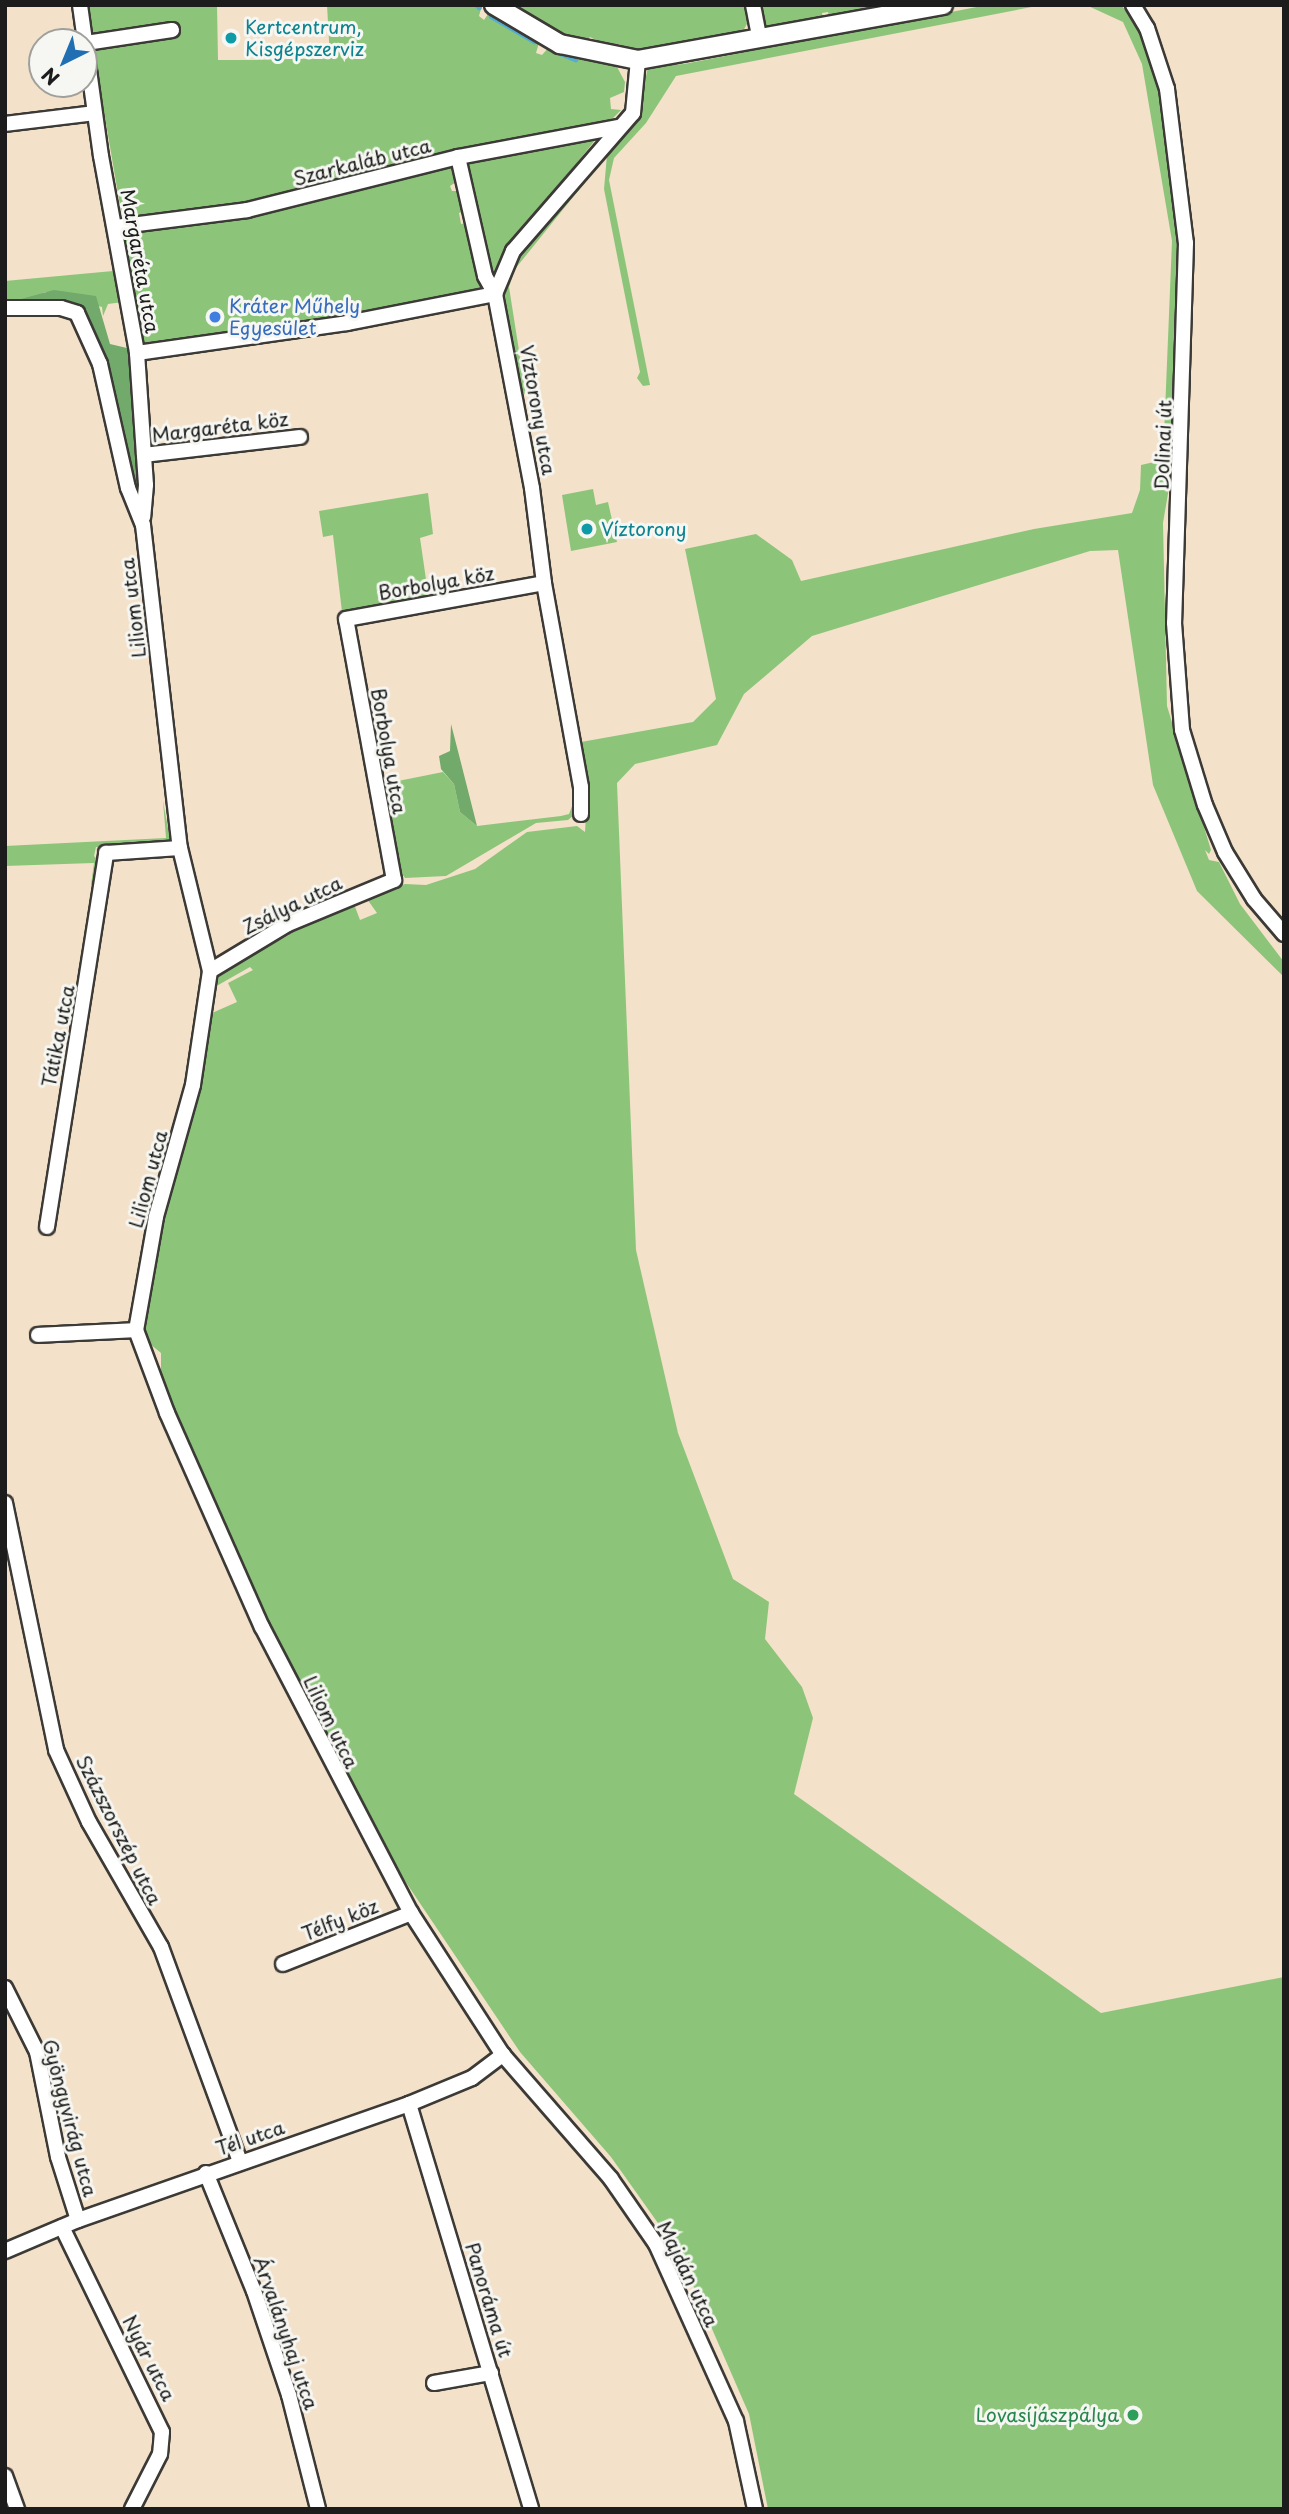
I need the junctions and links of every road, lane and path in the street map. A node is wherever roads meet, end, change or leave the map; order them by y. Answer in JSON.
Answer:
{"nodes":[{"id":1,"x":80,"y":5,"type":"edge"},
{"id":2,"x":494,"y":5,"type":"edge"},
{"id":3,"x":753,"y":5,"type":"edge"},
{"id":4,"x":943,"y":5,"type":"edge"},
{"id":5,"x":1133,"y":5,"type":"edge"},
{"id":6,"x":84,"y":28,"type":"edge"},
{"id":7,"x":172,"y":30,"type":"dead end"},
{"id":8,"x":759,"y":37,"type":"junction"},
{"id":9,"x":98,"y":41,"type":"edge"},
{"id":10,"x":638,"y":60,"type":"junction"},
{"id":11,"x":92,"y":98,"type":"edge"},
{"id":12,"x":94,"y":113,"type":"junction"},
{"id":13,"x":5,"y":124,"type":"edge"},
{"id":14,"x":618,"y":127,"type":"junction"},
{"id":15,"x":458,"y":157,"type":"junction"},
{"id":16,"x":115,"y":227,"type":"junction"},
{"id":17,"x":495,"y":295,"type":"junction"},
{"id":18,"x":5,"y":308,"type":"edge"},
{"id":19,"x":137,"y":353,"type":"junction"},
{"id":20,"x":300,"y":437,"type":"dead end"},
{"id":21,"x":144,"y":455,"type":"junction"},
{"id":22,"x":143,"y":525,"type":"junction"},
{"id":23,"x":544,"y":583,"type":"junction"},
{"id":24,"x":347,"y":629,"type":"joint"},
{"id":25,"x":581,"y":814,"type":"dead end"},
{"id":26,"x":180,"y":848,"type":"junction"},
{"id":27,"x":394,"y":880,"type":"joint"},
{"id":28,"x":1284,"y":934,"type":"edge"},
{"id":29,"x":210,"y":971,"type":"junction"},
{"id":30,"x":47,"y":1227,"type":"dead end"},
{"id":31,"x":136,"y":1330,"type":"junction"},
{"id":32,"x":38,"y":1335,"type":"dead end"},
{"id":33,"x":5,"y":1503,"type":"edge"},
{"id":34,"x":411,"y":1913,"type":"junction"},
{"id":35,"x":284,"y":1964,"type":"dead end"},
{"id":36,"x":5,"y":1988,"type":"edge"},
{"id":37,"x":503,"y":2055,"type":"junction"},
{"id":38,"x":409,"y":2104,"type":"junction"},
{"id":39,"x":240,"y":2162,"type":"junction"},
{"id":40,"x":206,"y":2174,"type":"junction"},
{"id":41,"x":78,"y":2220,"type":"junction"},
{"id":42,"x":62,"y":2227,"type":"junction"},
{"id":43,"x":5,"y":2251,"type":"edge"},
{"id":44,"x":491,"y":2372,"type":"junction"},
{"id":45,"x":434,"y":2383,"type":"dead end"},
{"id":46,"x":5,"y":2476,"type":"edge"},
{"id":47,"x":17,"y":2509,"type":"edge"},
{"id":48,"x":132,"y":2509,"type":"edge"},
{"id":49,"x":318,"y":2509,"type":"edge"},
{"id":50,"x":531,"y":2509,"type":"edge"},
{"id":51,"x":755,"y":2509,"type":"edge"}],
"edges":[{"from":1,"to":6,"type":"street","name":"Margaréta utca"},
{"from":2,"to":10,"type":"street"},
{"from":3,"to":8,"type":"street"},
{"from":4,"to":8,"type":"street"},
{"from":5,"to":28,"type":"street","name":"Dolinai út"},
{"from":7,"to":9,"type":"street"},
{"from":8,"to":10,"type":"street"},
{"from":10,"to":14,"type":"street"},
{"from":11,"to":12,"type":"street","name":"Margaréta utca"},
{"from":12,"to":13,"type":"street"},
{"from":12,"to":16,"type":"street","name":"Margaréta utca"},
{"from":14,"to":15,"type":"street","name":"Szarkaláb utca"},
{"from":14,"to":17,"type":"street"},
{"from":15,"to":16,"type":"street","name":"Szarkaláb utca"},
{"from":15,"to":17,"type":"street","name":"Víztorony utca"},
{"from":16,"to":19,"type":"street","name":"Margaréta utca"},
{"from":17,"to":19,"type":"street"},
{"from":17,"to":23,"type":"street","name":"Víztorony utca"},
{"from":18,"to":22,"type":"street","name":"Liliom utca"},
{"from":19,"to":21,"type":"street","name":"Margaréta utca"},
{"from":20,"to":21,"type":"street","name":"Margaréta köz"},
{"from":21,"to":22,"type":"street","name":"Margaréta utca"},
{"from":22,"to":26,"type":"street","name":"Liliom utca"},
{"from":23,"to":24,"type":"street","name":"Borbolya köz"},
{"from":23,"to":25,"type":"street","name":"Víztorony utca"},
{"from":24,"to":27,"type":"street","name":"Borbolya utca"},
{"from":26,"to":29,"type":"street","name":"Liliom utca"},
{"from":26,"to":30,"type":"street","name":"Tátika utca"},
{"from":27,"to":29,"type":"street","name":"Zsálya utca"},
{"from":29,"to":31,"type":"street","name":"Liliom utca"},
{"from":31,"to":32,"type":"street"},
{"from":31,"to":34,"type":"street","name":"Liliom utca"},
{"from":33,"to":39,"type":"street","name":"Százszorszép utca"},
{"from":34,"to":35,"type":"street","name":"Télfy köz"},
{"from":34,"to":37,"type":"street","name":"Liliom utca"},
{"from":36,"to":41,"type":"street","name":"Gyöngyvirág utca"},
{"from":37,"to":38,"type":"street","name":"Tél utca"},
{"from":37,"to":51,"type":"street","name":"Majdán utca"},
{"from":38,"to":39,"type":"street","name":"Tél utca"},
{"from":38,"to":44,"type":"street","name":"Panoráma út"},
{"from":39,"to":40,"type":"street","name":"Tél utca"},
{"from":40,"to":41,"type":"street","name":"Tél utca"},
{"from":40,"to":49,"type":"street","name":"Árvalányhaj utca"},
{"from":41,"to":42,"type":"street","name":"Tél utca"},
{"from":42,"to":43,"type":"street","name":"Tél utca"},
{"from":42,"to":48,"type":"street","name":"Nyár utca"},
{"from":44,"to":45,"type":"street"},
{"from":44,"to":50,"type":"street","name":"Panoráma út"},
{"from":46,"to":47,"type":"street"}]}
